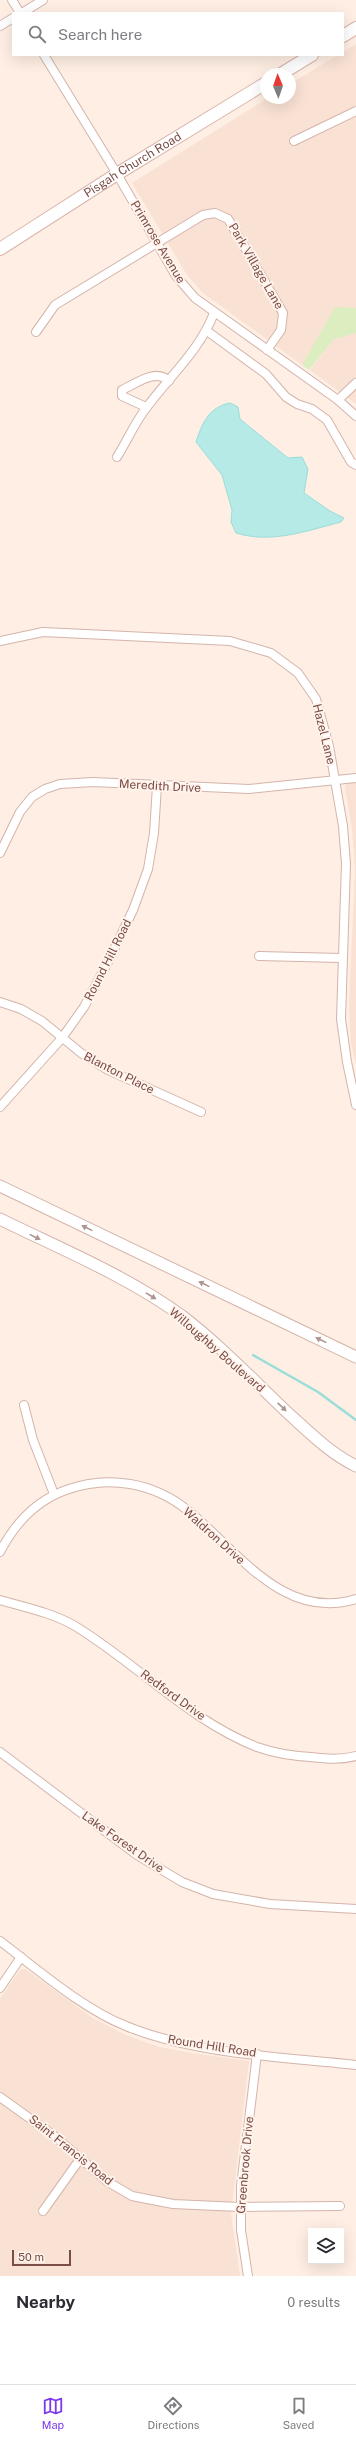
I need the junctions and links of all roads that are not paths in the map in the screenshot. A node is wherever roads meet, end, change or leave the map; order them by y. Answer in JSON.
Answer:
{"nodes":[{"id":1,"x":12,"y":0,"type":"edge"},
{"id":2,"x":43,"y":0,"type":"edge"},
{"id":3,"x":20,"y":12,"type":"edge"},
{"id":4,"x":23,"y":12,"type":"edge"},
{"id":5,"x":12,"y":19,"type":"edge"},
{"id":6,"x":0,"y":26,"type":"edge"},
{"id":7,"x":356,"y":28,"type":"edge"},
{"id":8,"x":344,"y":35,"type":"edge"},
{"id":9,"x":45,"y":56,"type":"edge"},
{"id":10,"x":310,"y":56,"type":"edge"},
{"id":11,"x":291,"y":68,"type":"edge"},
{"id":12,"x":260,"y":87,"type":"edge"},
{"id":13,"x":356,"y":112,"type":"edge"},
{"id":14,"x":294,"y":141,"type":"dead end"},
{"id":15,"x":117,"y":174,"type":"junction"},
{"id":16,"x":156,"y":242,"type":"junction"},
{"id":17,"x":0,"y":249,"type":"edge"},
{"id":18,"x":214,"y":313,"type":"junction"},
{"id":19,"x":207,"y":331,"type":"junction"},
{"id":20,"x":36,"y":332,"type":"dead end"},
{"id":21,"x":268,"y":350,"type":"junction"},
{"id":22,"x":169,"y":381,"type":"junction"},
{"id":23,"x":356,"y":383,"type":"edge"},
{"id":24,"x":338,"y":400,"type":"junction"},
{"id":25,"x":146,"y":407,"type":"junction"},
{"id":26,"x":356,"y":416,"type":"edge"},
{"id":27,"x":118,"y":457,"type":"dead end"},
{"id":28,"x":356,"y":465,"type":"edge"},
{"id":29,"x":0,"y":641,"type":"edge"},
{"id":30,"x":356,"y":778,"type":"edge"},
{"id":31,"x":335,"y":780,"type":"junction"},
{"id":32,"x":157,"y":786,"type":"junction"},
{"id":33,"x":0,"y":852,"type":"edge"},
{"id":34,"x":259,"y":956,"type":"dead end"},
{"id":35,"x":342,"y":958,"type":"junction"},
{"id":36,"x":0,"y":1002,"type":"edge"},
{"id":37,"x":62,"y":1038,"type":"junction"},
{"id":38,"x":356,"y":1105,"type":"edge"},
{"id":39,"x":0,"y":1107,"type":"edge"},
{"id":40,"x":201,"y":1112,"type":"dead end"},
{"id":41,"x":0,"y":1186,"type":"edge"},
{"id":42,"x":0,"y":1220,"type":"edge"},
{"id":43,"x":356,"y":1357,"type":"edge"},
{"id":44,"x":24,"y":1405,"type":"dead end"},
{"id":45,"x":356,"y":1466,"type":"edge"},
{"id":46,"x":54,"y":1494,"type":"junction"},
{"id":47,"x":0,"y":1552,"type":"edge"},
{"id":48,"x":356,"y":1599,"type":"edge"},
{"id":49,"x":0,"y":1600,"type":"edge"},
{"id":50,"x":0,"y":1752,"type":"edge"},
{"id":51,"x":356,"y":1756,"type":"edge"},
{"id":52,"x":356,"y":1909,"type":"edge"},
{"id":53,"x":0,"y":1941,"type":"edge"},
{"id":54,"x":21,"y":1957,"type":"junction"},
{"id":55,"x":0,"y":1988,"type":"edge"},
{"id":56,"x":257,"y":2054,"type":"junction"},
{"id":57,"x":356,"y":2065,"type":"edge"},
{"id":58,"x":0,"y":2097,"type":"edge"},
{"id":59,"x":80,"y":2159,"type":"junction"},
{"id":60,"x":340,"y":2206,"type":"dead end"},
{"id":61,"x":240,"y":2207,"type":"junction"},
{"id":62,"x":43,"y":2211,"type":"dead end"},
{"id":63,"x":248,"y":2276,"type":"edge"}],
"edges":[{"from":1,"to":3,"type":"street"},
{"from":2,"to":4,"type":"street"},
{"from":5,"to":6,"type":"street"},
{"from":7,"to":8,"type":"main road"},
{"from":9,"to":15,"type":"street","name":"Primrose Avenue"},
{"from":10,"to":11,"type":"main road"},
{"from":12,"to":15,"type":"main road","name":"Pisgah Church Road"},
{"from":13,"to":14,"type":"street"},
{"from":15,"to":16,"type":"street","name":"Primrose Avenue"},
{"from":15,"to":17,"type":"main road","name":"Pisgah Church Road"},
{"from":16,"to":18,"type":"street","name":"Primrose Avenue"},
{"from":16,"to":20,"type":"street","name":"Park Village Lane"},
{"from":16,"to":21,"type":"street","name":"Park Village Lane"},
{"from":18,"to":19,"type":"street"},
{"from":18,"to":21,"type":"street","name":"Primrose Avenue"},
{"from":19,"to":22,"type":"street"},
{"from":19,"to":28,"type":"street"},
{"from":21,"to":24,"type":"street","name":"Primrose Avenue"},
{"from":22,"to":25,"type":"street"},
{"from":22,"to":25,"type":"street"},
{"from":23,"to":24,"type":"street"},
{"from":24,"to":26,"type":"street","name":"Primrose Avenue"},
{"from":25,"to":27,"type":"street"},
{"from":29,"to":31,"type":"street","name":"Hazel Lane"},
{"from":30,"to":31,"type":"street","name":"Meredith Drive"},
{"from":31,"to":32,"type":"street","name":"Meredith Drive"},
{"from":31,"to":35,"type":"street","name":"Hazel Lane"},
{"from":32,"to":33,"type":"street","name":"Meredith Drive"},
{"from":32,"to":37,"type":"street","name":"Round Hill Road"},
{"from":34,"to":35,"type":"street"},
{"from":35,"to":38,"type":"street","name":"Hazel Lane"},
{"from":36,"to":37,"type":"street","name":"Blanton Place"},
{"from":37,"to":39,"type":"street","name":"Round Hill Road"},
{"from":37,"to":40,"type":"street","name":"Blanton Place"},
{"from":43,"to":41,"type":"street","one_way":true},
{"from":42,"to":45,"type":"street","name":"Willoughby Boulevard","one_way":true},
{"from":44,"to":46,"type":"street"},
{"from":46,"to":47,"type":"street","name":"Waldron Drive"},
{"from":46,"to":48,"type":"street","name":"Waldron Drive"},
{"from":49,"to":51,"type":"street","name":"Redford Drive"},
{"from":50,"to":52,"type":"street","name":"Lake Forest Drive"},
{"from":53,"to":54,"type":"street","name":"Round Hill Road"},
{"from":54,"to":55,"type":"street"},
{"from":54,"to":56,"type":"street","name":"Round Hill Road"},
{"from":56,"to":57,"type":"street","name":"Round Hill Road"},
{"from":56,"to":61,"type":"street","name":"Greenbrook Drive"},
{"from":58,"to":59,"type":"street","name":"Saint Francis Road"},
{"from":59,"to":61,"type":"street","name":"Saint Francis Road"},
{"from":59,"to":62,"type":"street"},
{"from":60,"to":61,"type":"street","name":"Saint Francis Road"},
{"from":61,"to":63,"type":"street","name":"Greenbrook Drive"}]}
